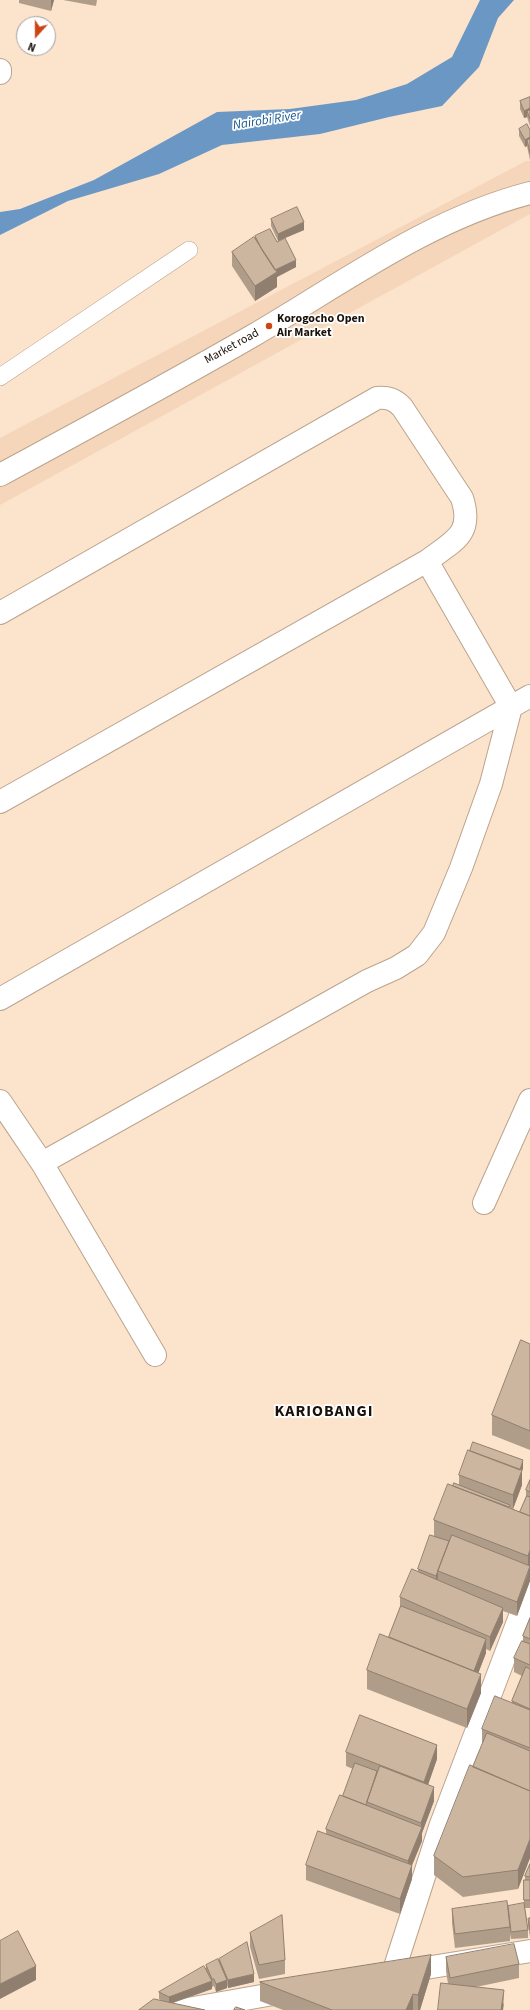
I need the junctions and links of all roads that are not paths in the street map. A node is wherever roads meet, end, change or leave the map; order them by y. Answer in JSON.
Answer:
{"nodes":[{"id":1,"x":0,"y":70,"type":"edge"},
{"id":2,"x":0,"y":73,"type":"edge"},
{"id":3,"x":530,"y":194,"type":"edge"},
{"id":4,"x":189,"y":250,"type":"dead end"},
{"id":5,"x":0,"y":378,"type":"edge"},
{"id":6,"x":0,"y":475,"type":"edge"},
{"id":7,"x":427,"y":561,"type":"junction"},
{"id":8,"x":0,"y":613,"type":"edge"},
{"id":9,"x":530,"y":696,"type":"edge"},
{"id":10,"x":511,"y":707,"type":"junction"},
{"id":11,"x":0,"y":802,"type":"edge"},
{"id":12,"x":0,"y":1000,"type":"edge"},
{"id":13,"x":530,"y":1100,"type":"edge"},
{"id":14,"x":0,"y":1101,"type":"edge"},
{"id":15,"x":42,"y":1163,"type":"junction"},
{"id":16,"x":484,"y":1203,"type":"dead end"},
{"id":17,"x":155,"y":1355,"type":"dead end"},
{"id":18,"x":530,"y":1590,"type":"edge"},
{"id":19,"x":530,"y":1951,"type":"edge"},
{"id":20,"x":394,"y":1973,"type":"junction"},
{"id":21,"x":371,"y":1977,"type":"edge"},
{"id":22,"x":310,"y":1988,"type":"edge"},
{"id":23,"x":219,"y":2007,"type":"edge"},
{"id":24,"x":182,"y":2010,"type":"edge"}],
"edges":[{"from":1,"to":2,"type":"street"},
{"from":3,"to":6,"type":"street","name":"Market road"},
{"from":4,"to":5,"type":"lane"},
{"from":7,"to":8,"type":"street"},
{"from":7,"to":10,"type":"street"},
{"from":7,"to":11,"type":"street"},
{"from":9,"to":10,"type":"street"},
{"from":10,"to":12,"type":"street"},
{"from":10,"to":15,"type":"street"},
{"from":13,"to":16,"type":"street"},
{"from":14,"to":15,"type":"street"},
{"from":15,"to":17,"type":"street"},
{"from":18,"to":20,"type":"street"},
{"from":19,"to":20,"type":"street"},
{"from":20,"to":21,"type":"street"},
{"from":22,"to":23,"type":"street"},
{"from":23,"to":24,"type":"street"}]}
